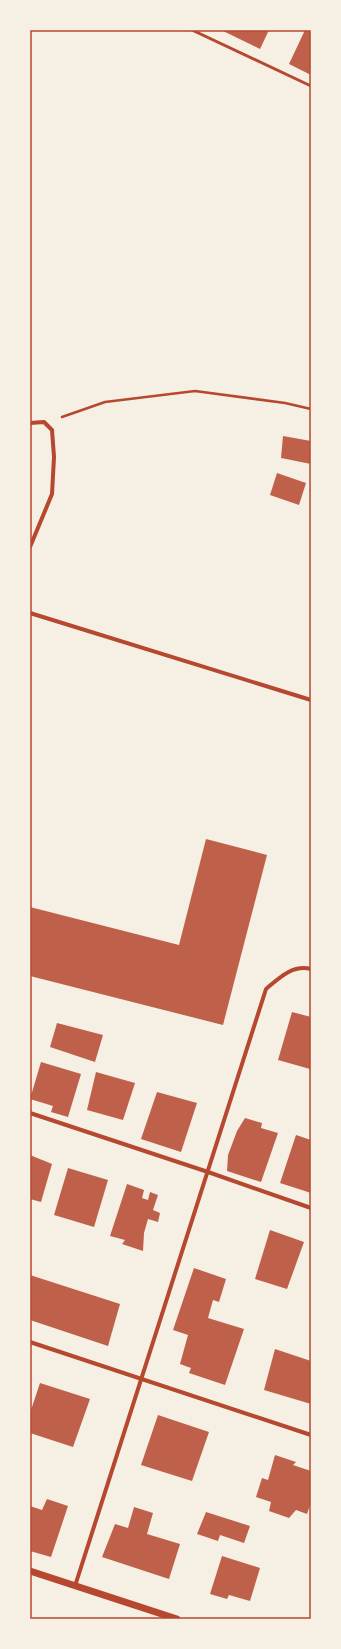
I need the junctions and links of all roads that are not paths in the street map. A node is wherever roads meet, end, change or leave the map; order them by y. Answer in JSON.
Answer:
{"nodes":[{"id":1,"x":192,"y":30,"type":"edge"},
{"id":2,"x":311,"y":86,"type":"edge"},
{"id":3,"x":30,"y":423,"type":"edge"},
{"id":4,"x":30,"y":547,"type":"edge"},
{"id":5,"x":30,"y":613,"type":"edge"},
{"id":6,"x":311,"y":700,"type":"edge"},
{"id":7,"x":311,"y":969,"type":"edge"},
{"id":8,"x":30,"y":1113,"type":"edge"},
{"id":9,"x":208,"y":1172,"type":"junction"},
{"id":10,"x":311,"y":1208,"type":"edge"},
{"id":11,"x":30,"y":1342,"type":"edge"},
{"id":12,"x":141,"y":1379,"type":"junction"},
{"id":13,"x":311,"y":1434,"type":"edge"},
{"id":14,"x":30,"y":1571,"type":"edge"},
{"id":15,"x":75,"y":1586,"type":"junction"},
{"id":16,"x":177,"y":1619,"type":"edge"}],
"edges":[{"from":1,"to":2,"type":"lane"},
{"from":3,"to":4,"type":"street"},
{"from":5,"to":6,"type":"street"},
{"from":7,"to":9,"type":"street"},
{"from":8,"to":9,"type":"street"},
{"from":9,"to":10,"type":"street"},
{"from":9,"to":12,"type":"street"},
{"from":11,"to":12,"type":"street"},
{"from":12,"to":13,"type":"street"},
{"from":12,"to":15,"type":"street"},
{"from":14,"to":15,"type":"street"},
{"from":15,"to":16,"type":"street"}]}
